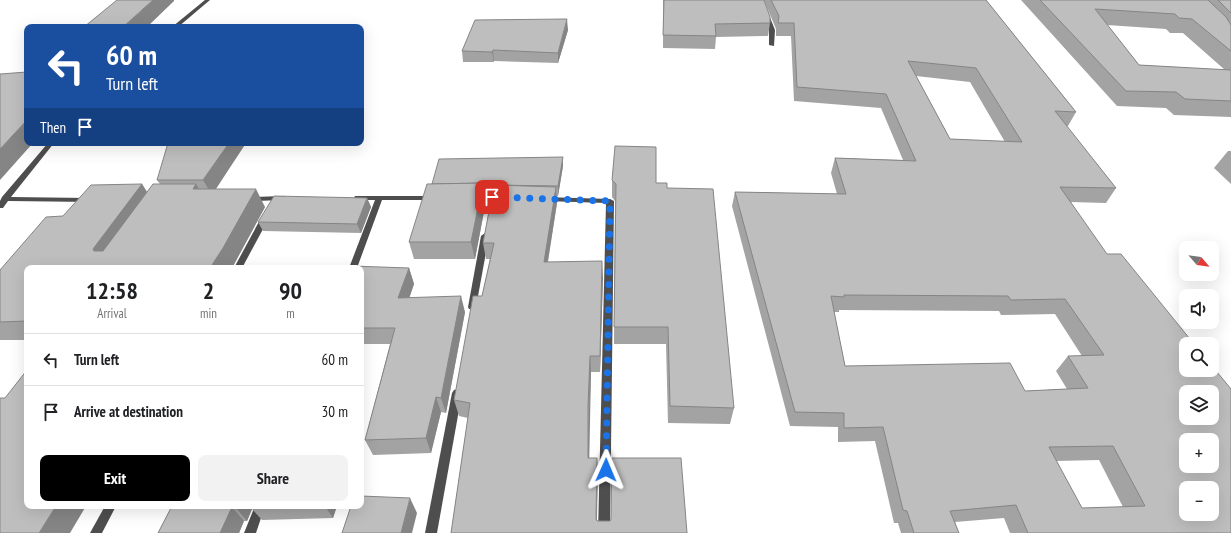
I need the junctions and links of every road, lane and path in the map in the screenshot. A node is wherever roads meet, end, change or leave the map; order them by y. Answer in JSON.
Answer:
{"nodes":[{"id":1,"x":208,"y":0,"type":"edge"},
{"id":2,"x":761,"y":0,"type":"edge"},
{"id":3,"x":179,"y":24,"type":"edge"},
{"id":4,"x":772,"y":45,"type":"dead end"},
{"id":5,"x":49,"y":146,"type":"edge"},
{"id":6,"x":290,"y":198,"type":"edge"},
{"id":7,"x":350,"y":198,"type":"edge"},
{"id":8,"x":440,"y":198,"type":"edge"},
{"id":9,"x":470,"y":198,"type":"edge"},
{"id":10,"x":508,"y":198,"type":"edge"},
{"id":11,"x":245,"y":199,"type":"edge"},
{"id":12,"x":380,"y":199,"type":"junction"},
{"id":13,"x":539,"y":199,"type":"edge"},
{"id":14,"x":98,"y":200,"type":"edge"},
{"id":15,"x":3,"y":202,"type":"edge"},
{"id":16,"x":272,"y":205,"type":"junction"},
{"id":17,"x":486,"y":229,"type":"edge"},
{"id":18,"x":240,"y":265,"type":"edge"},
{"id":19,"x":354,"y":265,"type":"edge"},
{"id":20,"x":471,"y":314,"type":"edge"},
{"id":21,"x":458,"y":385,"type":"edge"},
{"id":22,"x":109,"y":509,"type":"edge"},
{"id":23,"x":259,"y":509,"type":"edge"},
{"id":24,"x":96,"y":533,"type":"edge"},
{"id":25,"x":250,"y":533,"type":"edge"},
{"id":26,"x":431,"y":533,"type":"edge"},
{"id":27,"x":604,"y":533,"type":"edge"}],
"edges":[{"from":1,"to":3,"type":"street"},
{"from":2,"to":4,"type":"street"},
{"from":5,"to":15,"type":"street"},
{"from":6,"to":16,"type":"street"},
{"from":7,"to":12,"type":"street"},
{"from":8,"to":12,"type":"street"},
{"from":9,"to":10,"type":"street"},
{"from":11,"to":16,"type":"street"},
{"from":12,"to":19,"type":"street"},
{"from":13,"to":27,"type":"street"},
{"from":14,"to":15,"type":"street"},
{"from":16,"to":18,"type":"street"},
{"from":17,"to":20,"type":"street"},
{"from":21,"to":26,"type":"street"},
{"from":22,"to":24,"type":"street"},
{"from":23,"to":25,"type":"street"}]}
